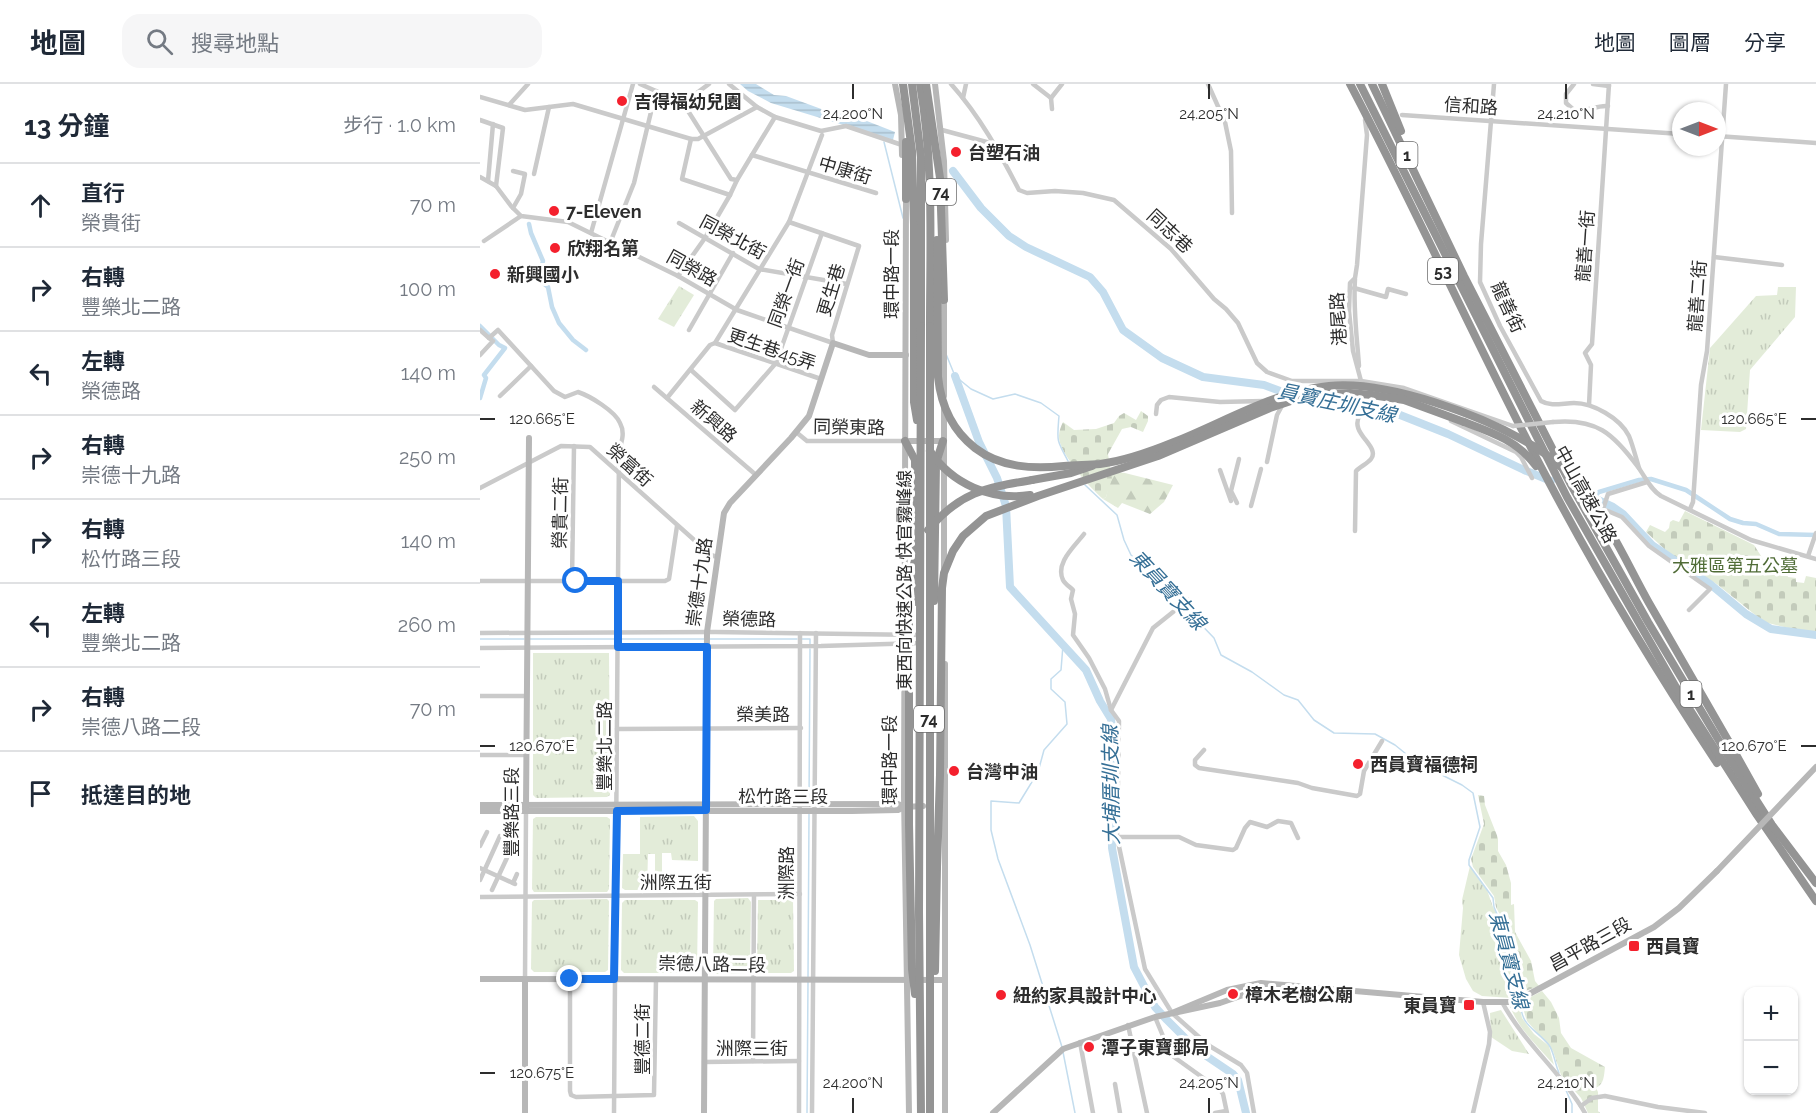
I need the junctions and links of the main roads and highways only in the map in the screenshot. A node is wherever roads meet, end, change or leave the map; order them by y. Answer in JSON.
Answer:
{"nodes":[{"id":1,"x":903,"y":84,"type":"edge"},
{"id":2,"x":912,"y":84,"type":"edge"},
{"id":3,"x":920,"y":84,"type":"edge"},
{"id":4,"x":926,"y":84,"type":"edge"},
{"id":5,"x":1348,"y":84,"type":"edge"},
{"id":6,"x":1360,"y":84,"type":"edge"},
{"id":7,"x":1372,"y":84,"type":"edge"},
{"id":8,"x":1382,"y":84,"type":"edge"},
{"id":9,"x":904,"y":96,"type":"junction"},
{"id":10,"x":934,"y":145,"type":"junction"},
{"id":11,"x":906,"y":199,"type":"road end"},
{"id":12,"x":1441,"y":226,"type":"junction"},
{"id":13,"x":944,"y":300,"type":"road end"},
{"id":14,"x":926,"y":326,"type":"junction"},
{"id":15,"x":905,"y":441,"type":"road end"},
{"id":16,"x":943,"y":441,"type":"road end"},
{"id":17,"x":1101,"y":464,"type":"junction"},
{"id":18,"x":1548,"y":483,"type":"junction"},
{"id":19,"x":1044,"y":494,"type":"junction"},
{"id":20,"x":1563,"y":498,"type":"junction"},
{"id":21,"x":1769,"y":826,"type":"junction"},
{"id":22,"x":937,"y":867,"type":"junction"},
{"id":23,"x":911,"y":870,"type":"junction"},
{"id":24,"x":1816,"y":884,"type":"edge"},
{"id":25,"x":1816,"y":901,"type":"edge"},
{"id":26,"x":925,"y":1038,"type":"junction"},
{"id":27,"x":921,"y":1113,"type":"edge"},
{"id":28,"x":930,"y":1113,"type":"edge"}],
"edges":[{"from":1,"to":9,"type":"highway"},
{"from":2,"to":14,"type":"highway","name":"東西向快速公路 快官霧峰線","number":"74"},
{"from":3,"to":14,"type":"highway","name":"東西向快速公路 快官霧峰線","number":"74"},
{"from":4,"to":10,"type":"highway","number":"74"},
{"from":5,"to":18,"type":"highway","number":"53"},
{"from":6,"to":20,"type":"highway","name":"中山高速公路","number":"1"},
{"from":7,"to":12,"type":"highway","name":"中山高速公路","number":"1"},
{"from":8,"to":12,"type":"highway"},
{"from":9,"to":11,"type":"highway","number":"74"},
{"from":9,"to":19,"type":"highway","bridge":true},
{"from":10,"to":13,"type":"highway","number":"74"},
{"from":10,"to":17,"type":"highway","bridge":true},
{"from":12,"to":21,"type":"highway","name":"中山高速公路","number":"1"},
{"from":14,"to":26,"type":"highway","name":"東西向快速公路 快官霧峰線","number":"74","bridge":true},
{"from":15,"to":23,"type":"highway","number":"74","bridge":true},
{"from":16,"to":22,"type":"highway","number":"74","bridge":true},
{"from":17,"to":21,"type":"highway","bridge":true},
{"from":17,"to":23,"type":"highway","bridge":true},
{"from":18,"to":19,"type":"highway","bridge":true},
{"from":18,"to":20,"type":"highway","number":"53"},
{"from":19,"to":22,"type":"highway","bridge":true},
{"from":20,"to":21,"type":"highway","number":"53"},
{"from":21,"to":24,"type":"highway","name":"中山高速公路","number":"1"},
{"from":21,"to":25,"type":"highway","name":"中山高速公路","number":"1"},
{"from":22,"to":26,"type":"highway","number":"74","bridge":true},
{"from":23,"to":26,"type":"highway","number":"74","bridge":true},
{"from":26,"to":27,"type":"highway","name":"東西向快速公路 快官霧峰線","number":"74","bridge":true},
{"from":26,"to":28,"type":"highway","name":"東西向快速公路 快官霧峰線","number":"74","bridge":true}]}
